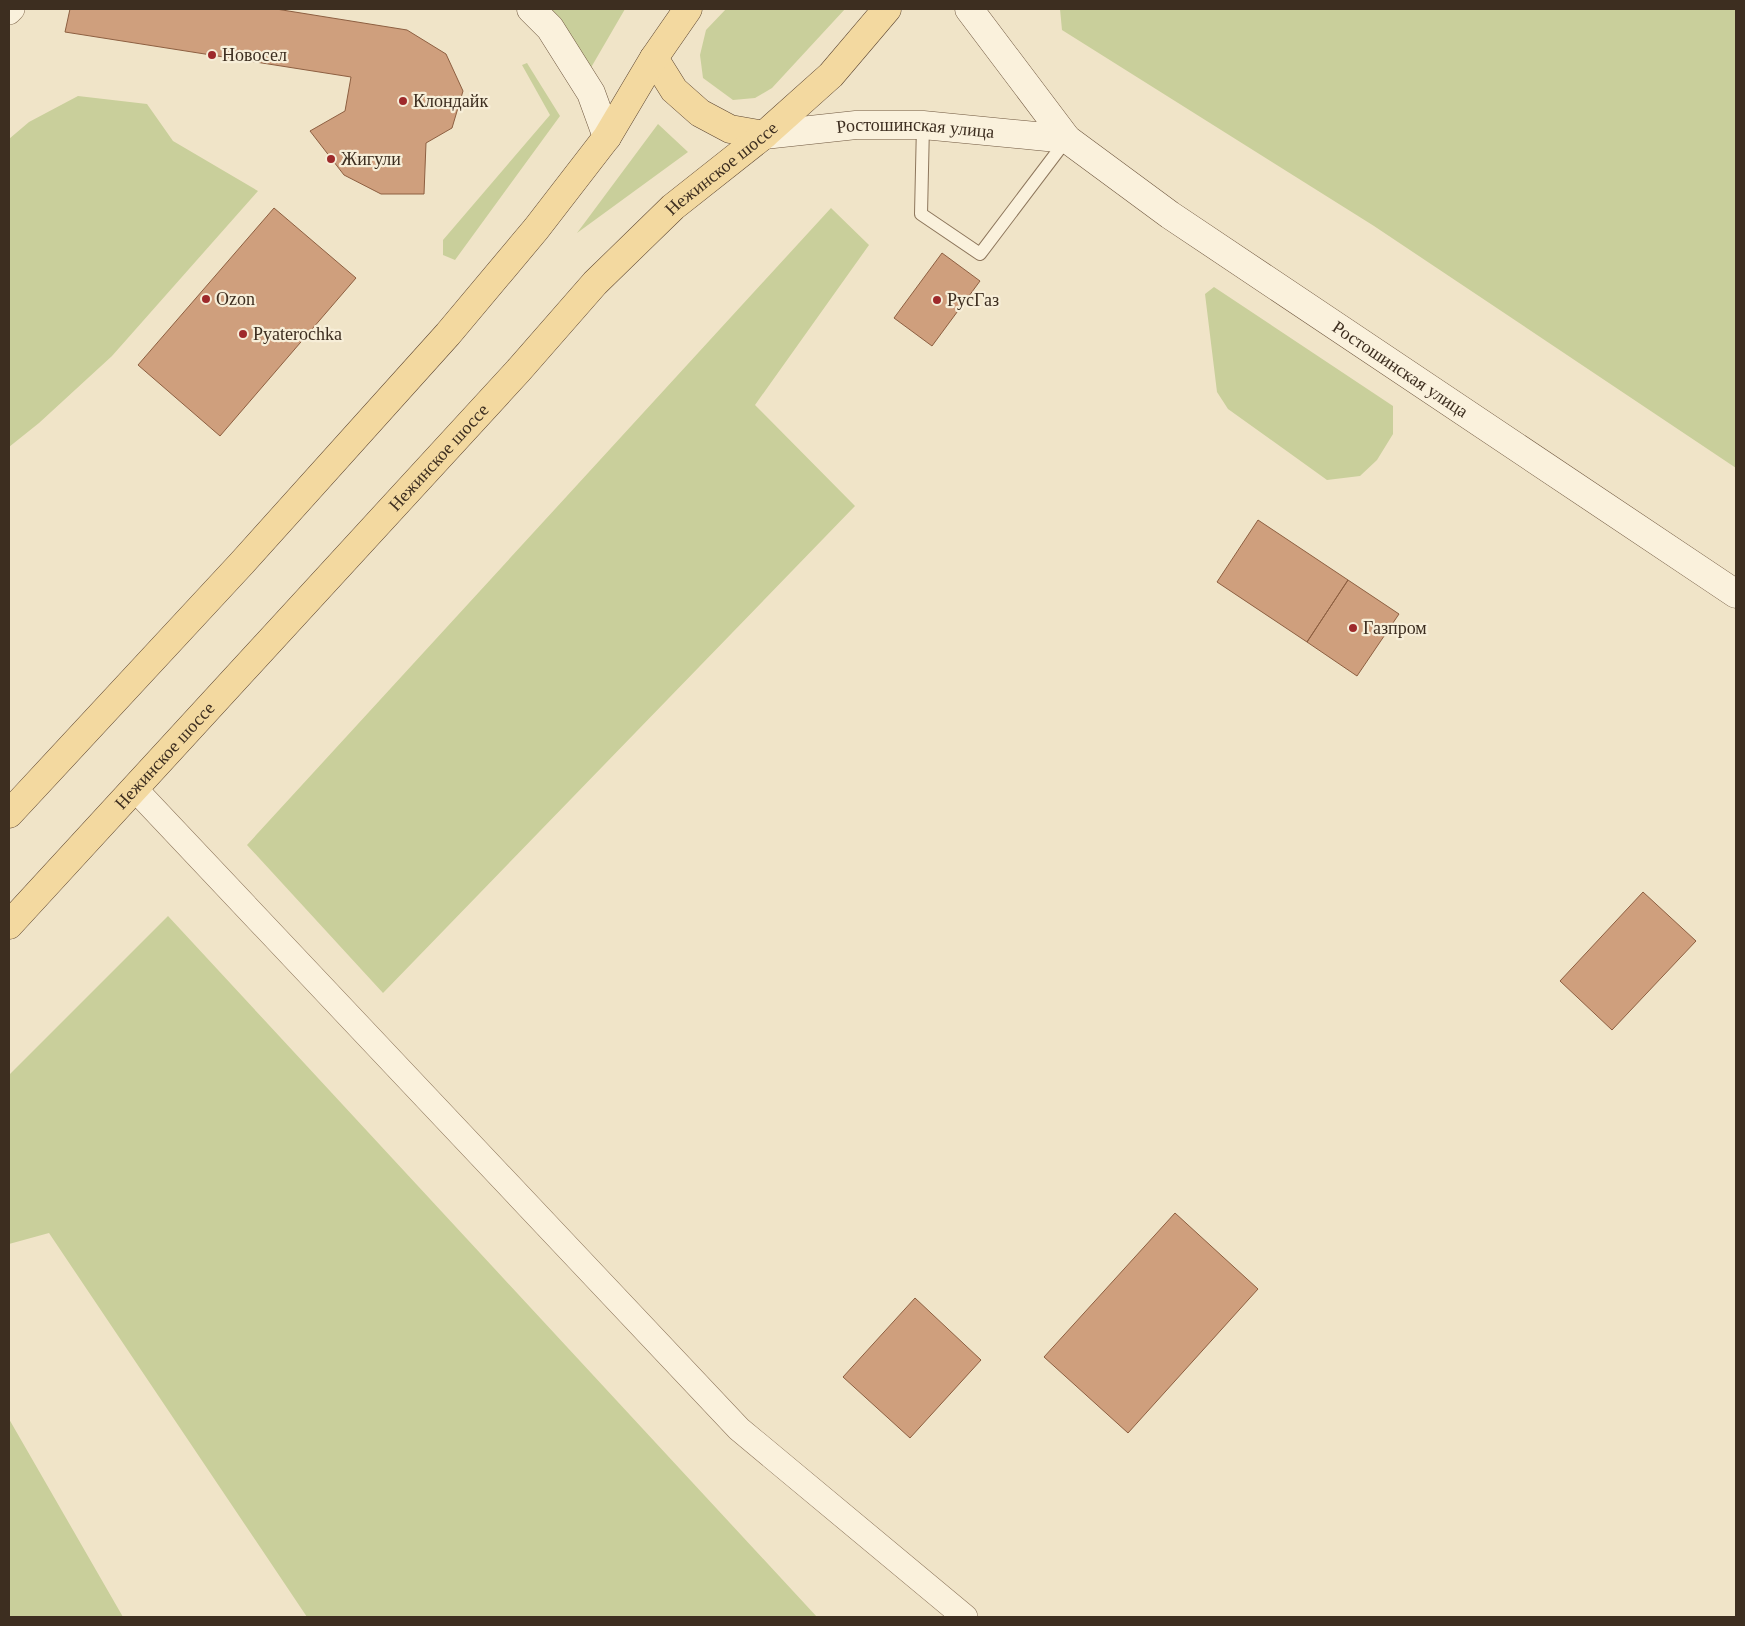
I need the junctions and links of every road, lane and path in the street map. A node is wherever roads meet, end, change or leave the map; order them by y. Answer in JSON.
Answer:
{"nodes":[{"id":1,"x":12,"y":9,"type":"edge"},
{"id":2,"x":531,"y":9,"type":"edge"},
{"id":3,"x":688,"y":9,"type":"edge"},
{"id":4,"x":887,"y":9,"type":"edge"},
{"id":5,"x":969,"y":9,"type":"edge"},
{"id":6,"x":9,"y":12,"type":"edge"},
{"id":7,"x":654,"y":58,"type":"junction"},
{"id":8,"x":923,"y":125,"type":"junction"},
{"id":9,"x":764,"y":135,"type":"junction"},
{"id":10,"x":607,"y":137,"type":"junction"},
{"id":11,"x":1066,"y":139,"type":"junction"},
{"id":12,"x":1736,"y":594,"type":"edge"},
{"id":13,"x":134,"y":788,"type":"junction"},
{"id":14,"x":9,"y":814,"type":"edge"},
{"id":15,"x":9,"y":925,"type":"edge"},
{"id":16,"x":965,"y":1617,"type":"edge"}],
"edges":[{"from":1,"to":6,"type":"street"},
{"from":2,"to":10,"type":"main road"},
{"from":3,"to":7,"type":"main road"},
{"from":4,"to":9,"type":"main road","name":"Нежинское шоссе"},
{"from":5,"to":11,"type":"main road","name":"Ростошинская улица"},
{"from":7,"to":9,"type":"main road"},
{"from":7,"to":10,"type":"main road"},
{"from":8,"to":9,"type":"main road","name":"Ростошинская улица"},
{"from":8,"to":11,"type":"main road","name":"Ростошинская улица"},
{"from":8,"to":11,"type":"lane"},
{"from":9,"to":13,"type":"main road","name":"Нежинское шоссе"},
{"from":10,"to":14,"type":"main road"},
{"from":11,"to":12,"type":"main road","name":"Ростошинская улица"},
{"from":13,"to":15,"type":"main road","name":"Нежинское шоссе"},
{"from":13,"to":16,"type":"street"}]}
